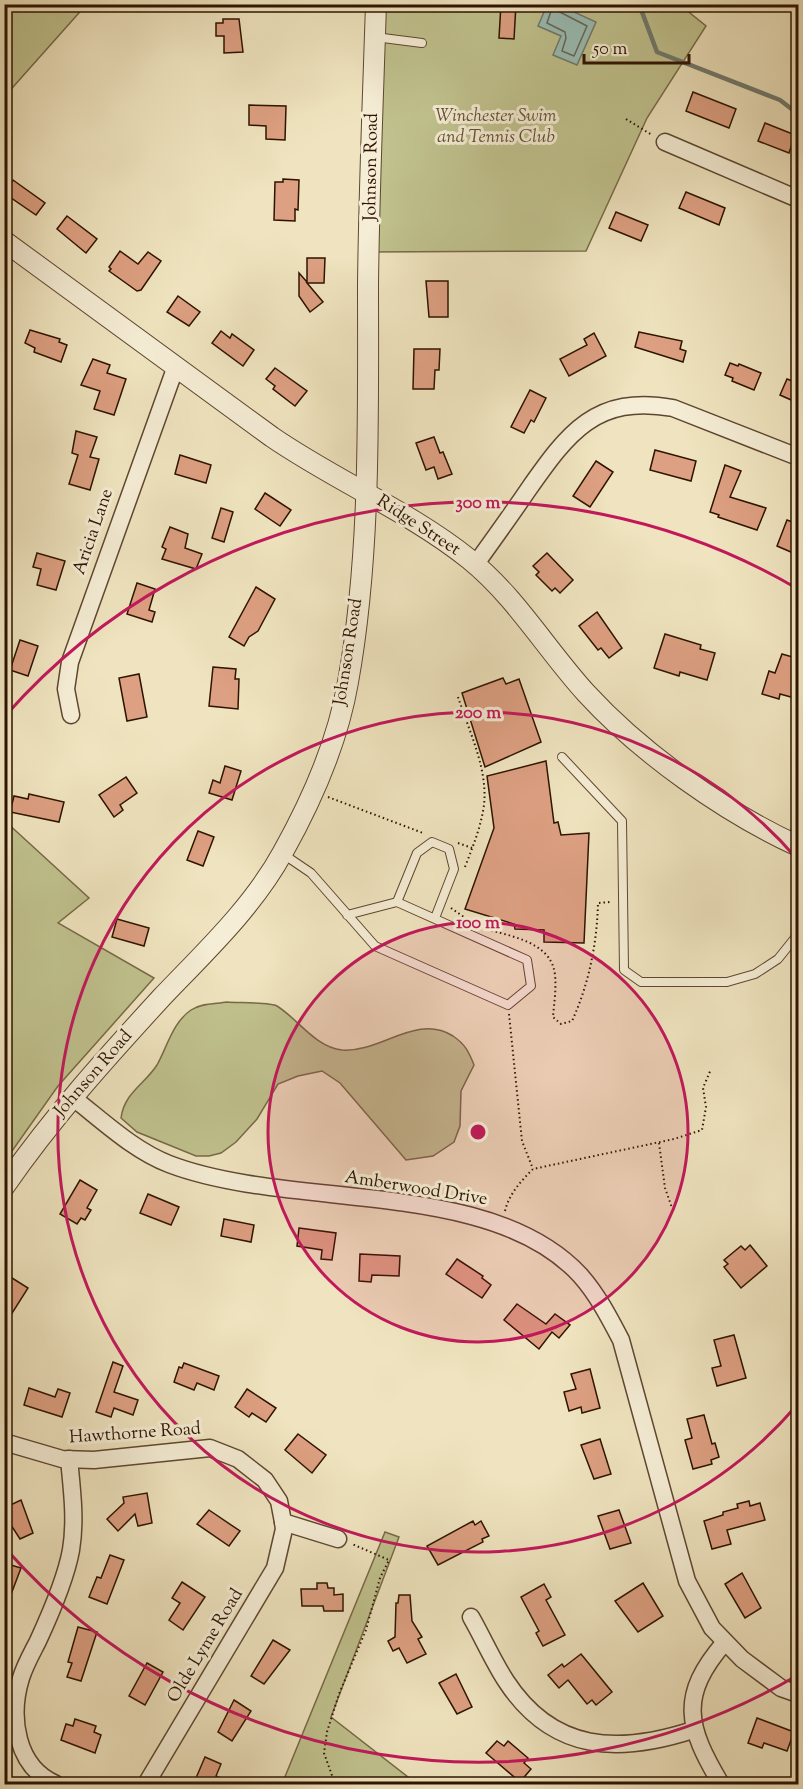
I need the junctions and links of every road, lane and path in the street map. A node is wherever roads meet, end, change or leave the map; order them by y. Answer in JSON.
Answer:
{"nodes":[{"id":1,"x":376,"y":4,"type":"edge"},
{"id":2,"x":375,"y":37,"type":"junction"},
{"id":3,"x":422,"y":43,"type":"dead end"},
{"id":4,"x":626,"y":119,"type":"dead end"},
{"id":5,"x":665,"y":142,"type":"joint"},
{"id":6,"x":798,"y":199,"type":"edge"},
{"id":7,"x":4,"y":241,"type":"edge"},
{"id":8,"x":176,"y":366,"type":"junction"},
{"id":9,"x":798,"y":457,"type":"edge"},
{"id":10,"x":365,"y":493,"type":"junction"},
{"id":11,"x":475,"y":565,"type":"junction"},
{"id":12,"x":458,"y":698,"type":"dead end"},
{"id":13,"x":71,"y":715,"type":"dead end"},
{"id":14,"x":562,"y":757,"type":"dead end"},
{"id":15,"x":312,"y":791,"type":"junction"},
{"id":16,"x":798,"y":821,"type":"edge"},
{"id":17,"x":428,"y":835,"type":"dead end"},
{"id":18,"x":450,"y":841,"type":"dead end"},
{"id":19,"x":795,"y":845,"type":"edge"},
{"id":20,"x":472,"y":848,"type":"junction"},
{"id":21,"x":282,"y":854,"type":"junction"},
{"id":22,"x":463,"y":874,"type":"dead end"},
{"id":23,"x":397,"y":902,"type":"junction"},
{"id":24,"x":623,"y":902,"type":"junction"},
{"id":25,"x":450,"y":907,"type":"dead end"},
{"id":26,"x":347,"y":915,"type":"junction"},
{"id":27,"x":435,"y":918,"type":"junction"},
{"id":28,"x":475,"y":923,"type":"dead end"},
{"id":29,"x":484,"y":928,"type":"dead end"},
{"id":30,"x":798,"y":934,"type":"edge"},
{"id":31,"x":508,"y":1005,"type":"junction"},
{"id":32,"x":711,"y":1069,"type":"dead end"},
{"id":33,"x":72,"y":1097,"type":"junction"},
{"id":34,"x":658,"y":1142,"type":"junction"},
{"id":35,"x":533,"y":1169,"type":"junction"},
{"id":36,"x":4,"y":1187,"type":"edge"},
{"id":37,"x":672,"y":1208,"type":"dead end"},
{"id":38,"x":502,"y":1224,"type":"junction"},
{"id":39,"x":4,"y":1442,"type":"edge"},
{"id":40,"x":69,"y":1459,"type":"junction"},
{"id":41,"x":283,"y":1522,"type":"junction"},
{"id":42,"x":338,"y":1539,"type":"joint"},
{"id":43,"x":471,"y":1617,"type":"dead end"},
{"id":44,"x":725,"y":1641,"type":"junction"},
{"id":45,"x":798,"y":1694,"type":"edge"},
{"id":46,"x":693,"y":1730,"type":"junction"},
{"id":47,"x":56,"y":1785,"type":"edge"},
{"id":48,"x":146,"y":1785,"type":"edge"},
{"id":49,"x":335,"y":1785,"type":"edge"},
{"id":50,"x":721,"y":1785,"type":"edge"}],
"edges":[{"from":1,"to":2,"type":"street","name":"Johnson Road"},
{"from":2,"to":3,"type":"lane"},
{"from":2,"to":10,"type":"street","name":"Johnson Road"},
{"from":4,"to":5,"type":"path"},
{"from":5,"to":6,"type":"street"},
{"from":7,"to":8,"type":"street","name":"Ridge Street"},
{"from":8,"to":10,"type":"street","name":"Ridge Street"},
{"from":8,"to":13,"type":"street","name":"Aricia Lane"},
{"from":9,"to":11,"type":"street"},
{"from":10,"to":11,"type":"street","name":"Ridge Street"},
{"from":10,"to":15,"type":"street","name":"Johnson Road"},
{"from":11,"to":19,"type":"street","name":"Ridge Street"},
{"from":12,"to":20,"type":"path"},
{"from":14,"to":24,"type":"lane"},
{"from":15,"to":17,"type":"path"},
{"from":15,"to":21,"type":"street","name":"Johnson Road"},
{"from":16,"to":19,"type":"lane"},
{"from":18,"to":20,"type":"path"},
{"from":20,"to":22,"type":"path"},
{"from":21,"to":26,"type":"lane"},
{"from":21,"to":33,"type":"street","name":"Johnson Road"},
{"from":23,"to":26,"type":"lane"},
{"from":23,"to":27,"type":"lane"},
{"from":23,"to":27,"type":"lane"},
{"from":24,"to":29,"type":"path"},
{"from":24,"to":30,"type":"lane"},
{"from":25,"to":28,"type":"path"},
{"from":26,"to":31,"type":"lane"},
{"from":27,"to":31,"type":"lane"},
{"from":31,"to":35,"type":"path"},
{"from":32,"to":34,"type":"path"},
{"from":33,"to":36,"type":"street","name":"Johnson Road"},
{"from":33,"to":38,"type":"street","name":"Amberwood Drive"},
{"from":34,"to":35,"type":"path"},
{"from":34,"to":37,"type":"path"},
{"from":35,"to":38,"type":"path"},
{"from":38,"to":44,"type":"street","name":"Amberwood Drive"},
{"from":39,"to":40,"type":"street","name":"Hawthorne Road"},
{"from":40,"to":41,"type":"street","name":"Hawthorne Road"},
{"from":40,"to":47,"type":"street"},
{"from":41,"to":42,"type":"street"},
{"from":41,"to":48,"type":"street","name":"Olde Lyme Road"},
{"from":42,"to":49,"type":"path"},
{"from":43,"to":46,"type":"street"},
{"from":44,"to":45,"type":"street","name":"Amberwood Drive"},
{"from":44,"to":46,"type":"street"},
{"from":46,"to":50,"type":"street"}]}
